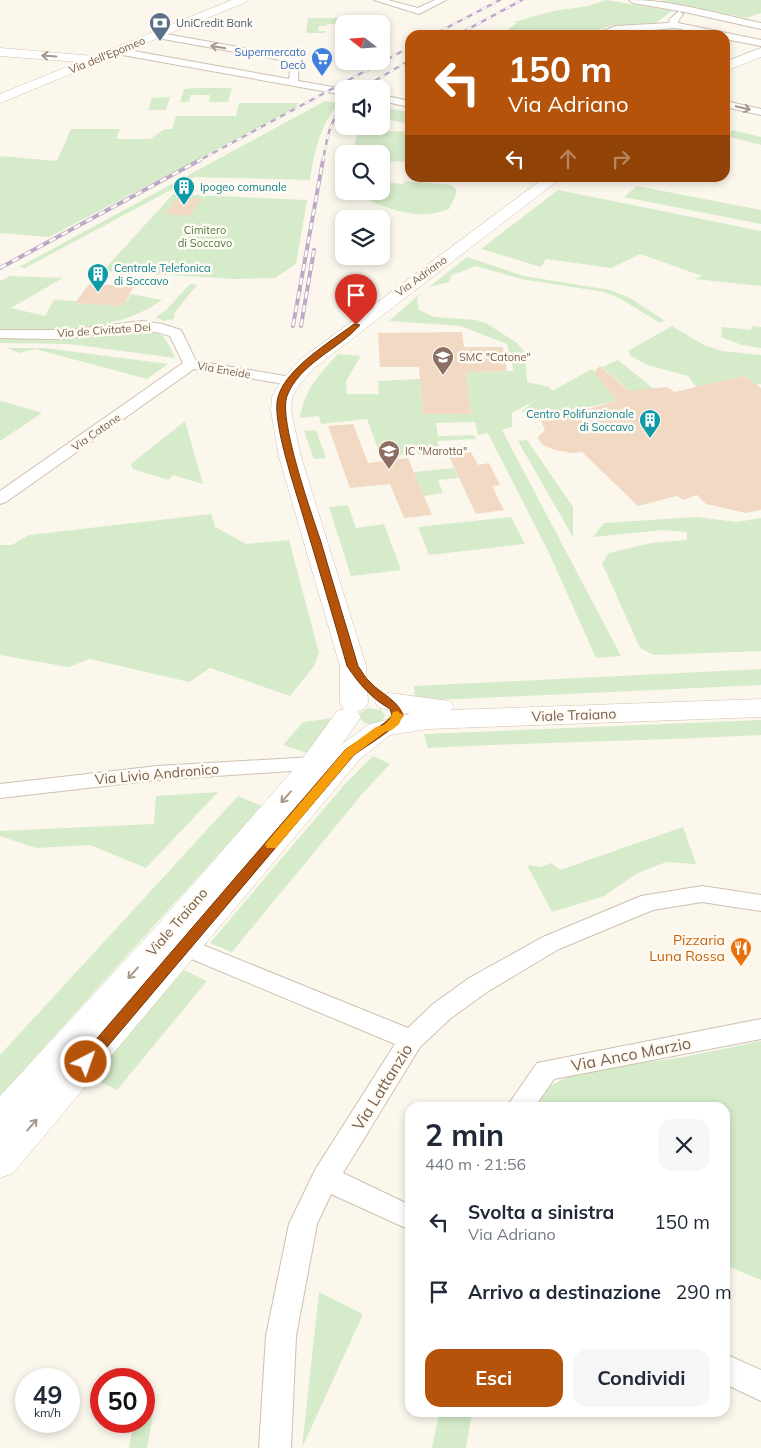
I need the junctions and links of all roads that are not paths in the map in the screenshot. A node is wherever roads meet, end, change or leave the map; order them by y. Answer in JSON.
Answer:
{"nodes":[{"id":1,"x":242,"y":0,"type":"edge"},
{"id":2,"x":378,"y":0,"type":"edge"},
{"id":3,"x":442,"y":0,"type":"edge"},
{"id":4,"x":632,"y":0,"type":"edge"},
{"id":5,"x":686,"y":9,"type":"junction"},
{"id":6,"x":675,"y":26,"type":"junction"},
{"id":7,"x":761,"y":26,"type":"edge"},
{"id":8,"x":612,"y":30,"type":"edge"},
{"id":9,"x":695,"y":30,"type":"edge"},
{"id":10,"x":155,"y":35,"type":"junction"},
{"id":11,"x":730,"y":37,"type":"edge"},
{"id":12,"x":761,"y":43,"type":"edge"},
{"id":13,"x":117,"y":51,"type":"junction"},
{"id":14,"x":0,"y":52,"type":"edge"},
{"id":15,"x":761,"y":52,"type":"edge"},
{"id":16,"x":97,"y":60,"type":"junction"},
{"id":17,"x":730,"y":65,"type":"edge"},
{"id":18,"x":294,"y":82,"type":"junction"},
{"id":19,"x":335,"y":90,"type":"edge"},
{"id":20,"x":0,"y":99,"type":"edge"},
{"id":21,"x":390,"y":100,"type":"edge"},
{"id":22,"x":405,"y":103,"type":"edge"},
{"id":23,"x":730,"y":105,"type":"edge"},
{"id":24,"x":761,"y":112,"type":"edge"},
{"id":25,"x":548,"y":182,"type":"edge"},
{"id":26,"x":176,"y":333,"type":"joint"},
{"id":27,"x":0,"y":334,"type":"edge"},
{"id":28,"x":191,"y":364,"type":"junction"},
{"id":29,"x":291,"y":381,"type":"junction"},
{"id":30,"x":0,"y":499,"type":"edge"},
{"id":31,"x":353,"y":666,"type":"junction"},
{"id":32,"x":761,"y":694,"type":"edge"},
{"id":33,"x":761,"y":708,"type":"edge"},
{"id":34,"x":351,"y":710,"type":"junction"},
{"id":35,"x":385,"y":715,"type":"junction"},
{"id":36,"x":314,"y":764,"type":"junction"},
{"id":37,"x":0,"y":790,"type":"edge"},
{"id":38,"x":761,"y":903,"type":"edge"},
{"id":39,"x":174,"y":943,"type":"junction"},
{"id":40,"x":761,"y":1029,"type":"edge"},
{"id":41,"x":411,"y":1040,"type":"junction"},
{"id":42,"x":524,"y":1102,"type":"edge"},
{"id":43,"x":0,"y":1121,"type":"edge"},
{"id":44,"x":0,"y":1162,"type":"edge"},
{"id":45,"x":325,"y":1178,"type":"junction"},
{"id":46,"x":405,"y":1216,"type":"edge"},
{"id":47,"x":730,"y":1370,"type":"edge"},
{"id":48,"x":761,"y":1386,"type":"edge"},
{"id":49,"x":275,"y":1448,"type":"edge"}],
"edges":[{"from":1,"to":10,"type":"street","name":"Via dell'Epomeo"},
{"from":2,"to":3,"type":"street"},
{"from":4,"to":5,"type":"street"},
{"from":5,"to":6,"type":"street"},
{"from":5,"to":7,"type":"street"},
{"from":6,"to":8,"type":"street"},
{"from":6,"to":9,"type":"street"},
{"from":10,"to":13,"type":"street","name":"Via dell'Epomeo"},
{"from":18,"to":10,"type":"street","one_way":true},
{"from":11,"to":12,"type":"street"},
{"from":13,"to":16,"type":"street","name":"Via dell'Epomeo"},
{"from":13,"to":18,"type":"street"},
{"from":16,"to":14,"type":"street","one_way":true},
{"from":15,"to":17,"type":"street"},
{"from":16,"to":20,"type":"street","name":"Via dell'Epomeo"},
{"from":18,"to":19,"type":"street"},
{"from":21,"to":22,"type":"street"},
{"from":23,"to":24,"type":"street","one_way":true},
{"from":25,"to":29,"type":"street","name":"Via Adriano"},
{"from":26,"to":27,"type":"street","name":"Via de Civitate Dei"},
{"from":26,"to":28,"type":"street","name":"Via Eneide"},
{"from":28,"to":29,"type":"street","name":"Via Eneide"},
{"from":28,"to":30,"type":"street","name":"Via Catone"},
{"from":29,"to":31,"type":"street","name":"Via Adriano"},
{"from":31,"to":34,"type":"street","name":"Via Adriano"},
{"from":31,"to":35,"type":"street","name":"Via Adriano"},
{"from":32,"to":35,"type":"street","name":"Viale Traiano"},
{"from":33,"to":35,"type":"street","name":"Viale Traiano"},
{"from":34,"to":35,"type":"street"},
{"from":34,"to":36,"type":"street","name":"Viale Traiano"},
{"from":35,"to":39,"type":"street","name":"Viale Traiano"},
{"from":36,"to":37,"type":"street","name":"Via Livio Andronico"},
{"from":36,"to":39,"type":"street","name":"Viale Traiano","one_way":true},
{"from":38,"to":41,"type":"street","name":"Via Lattanzio"},
{"from":39,"to":41,"type":"street"},
{"from":39,"to":43,"type":"street","name":"Viale Traiano","one_way":true},
{"from":44,"to":39,"type":"street","name":"Viale Traiano","one_way":true},
{"from":40,"to":42,"type":"street","name":"Via Anco Marzio"},
{"from":41,"to":45,"type":"street","name":"Via Lattanzio"},
{"from":45,"to":46,"type":"street"},
{"from":45,"to":49,"type":"street","name":"Via Lattanzio"},
{"from":47,"to":48,"type":"street"}]}
